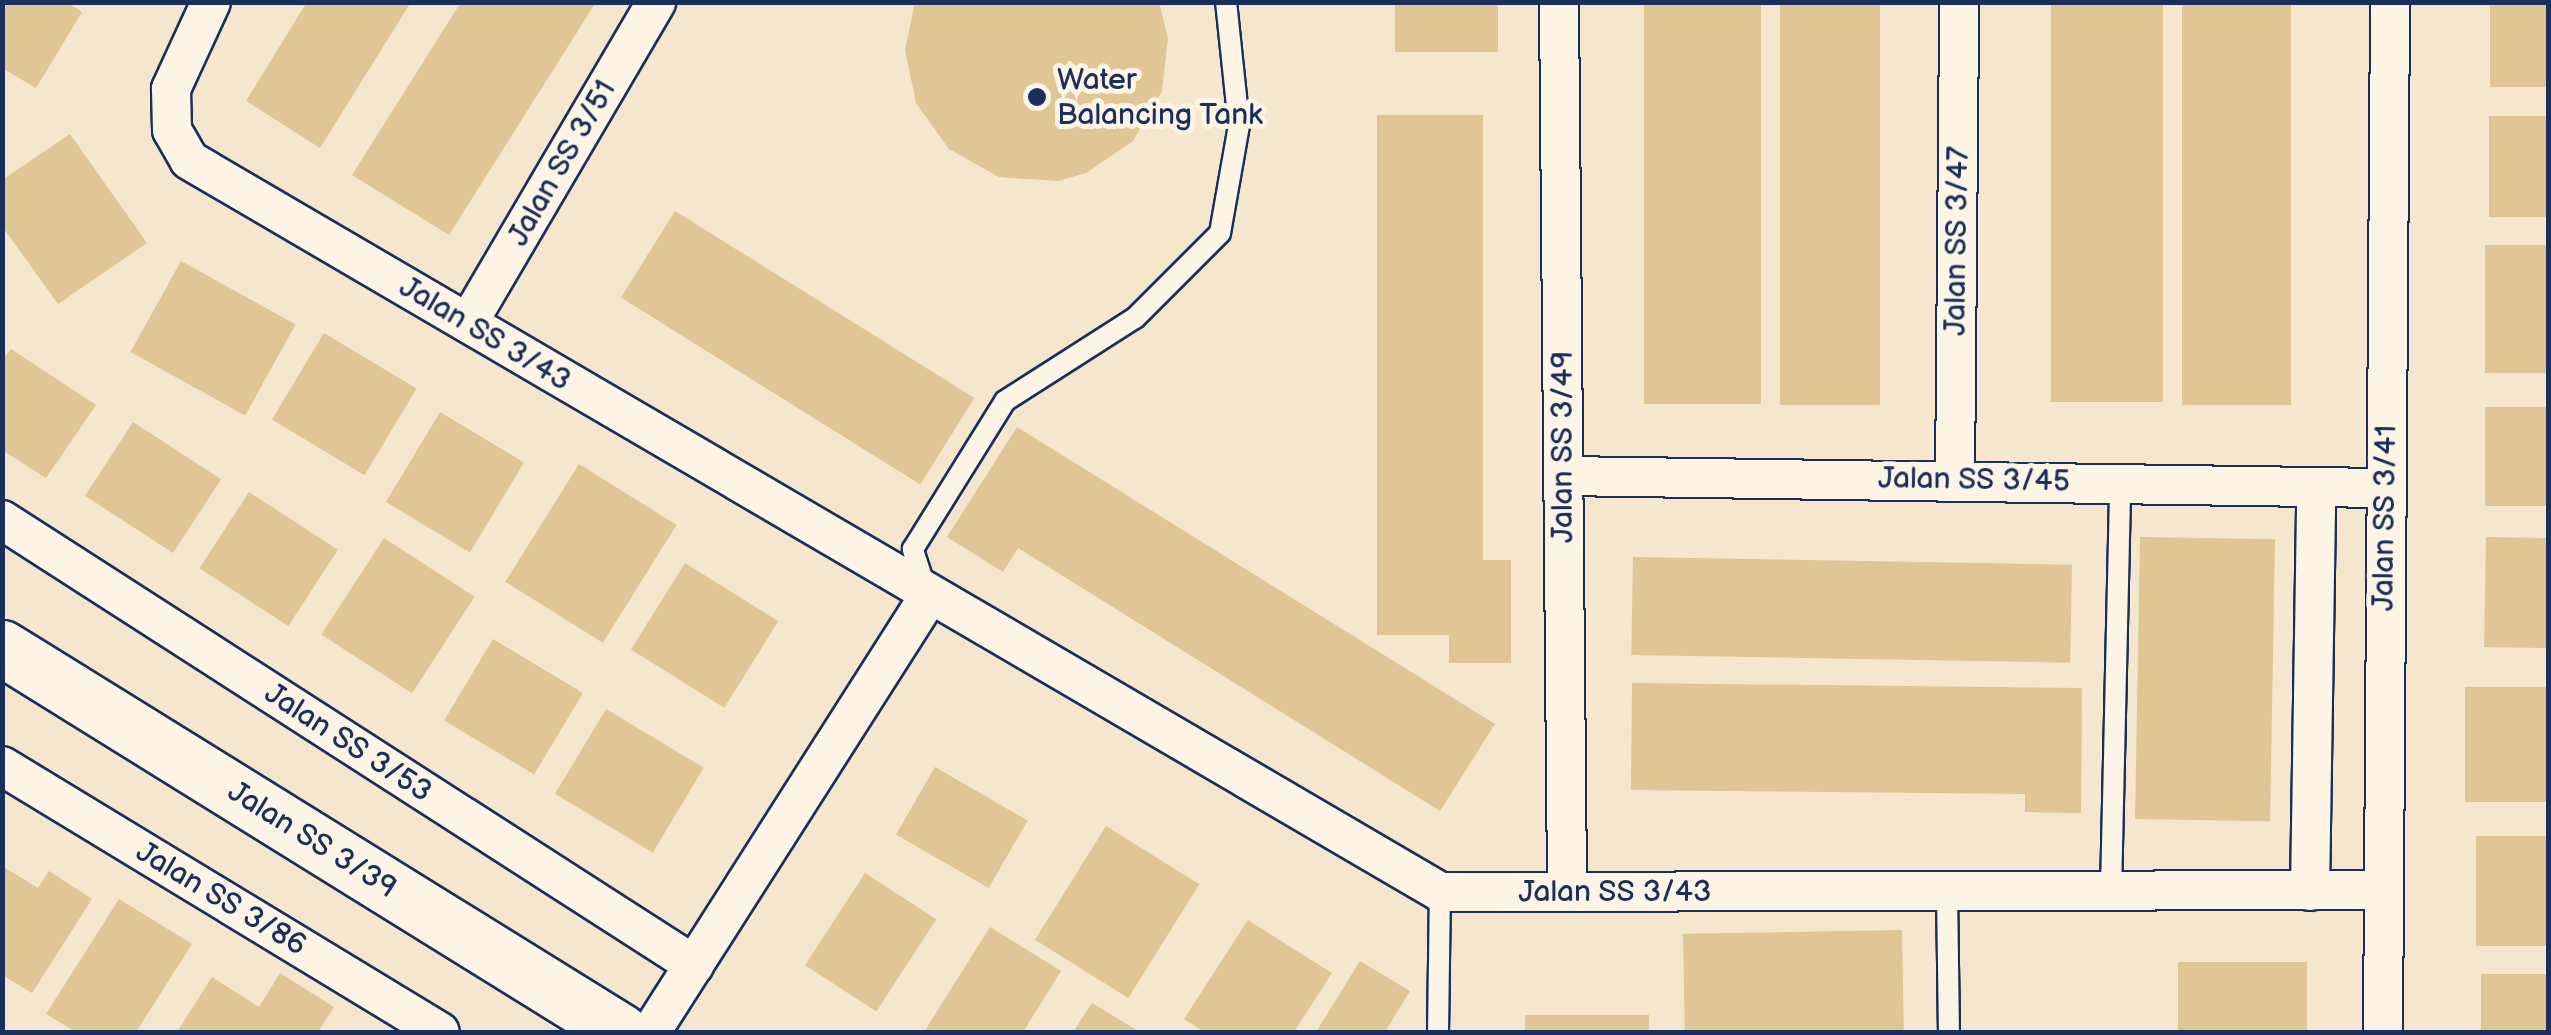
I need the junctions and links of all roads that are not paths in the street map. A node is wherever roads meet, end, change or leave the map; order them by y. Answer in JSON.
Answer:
{"nodes":[{"id":1,"x":211,"y":2,"type":"edge"},
{"id":2,"x":656,"y":2,"type":"edge"},
{"id":3,"x":1226,"y":2,"type":"edge"},
{"id":4,"x":1559,"y":2,"type":"edge"},
{"id":5,"x":1959,"y":2,"type":"edge"},
{"id":6,"x":2390,"y":2,"type":"edge"},
{"id":7,"x":468,"y":324,"type":"junction"},
{"id":8,"x":1563,"y":476,"type":"junction"},
{"id":9,"x":1955,"y":480,"type":"junction"},
{"id":10,"x":2120,"y":483,"type":"junction"},
{"id":11,"x":2316,"y":488,"type":"junction"},
{"id":12,"x":2385,"y":488,"type":"junction"},
{"id":13,"x":2,"y":520,"type":"edge"},
{"id":14,"x":928,"y":596,"type":"junction"},
{"id":15,"x":2,"y":648,"type":"edge"},
{"id":16,"x":2,"y":766,"type":"edge"},
{"id":17,"x":2381,"y":890,"type":"junction"},
{"id":18,"x":1947,"y":891,"type":"junction"},
{"id":19,"x":2111,"y":891,"type":"junction"},
{"id":20,"x":2310,"y":891,"type":"junction"},
{"id":21,"x":1440,"y":892,"type":"junction"},
{"id":22,"x":1567,"y":892,"type":"junction"},
{"id":23,"x":694,"y":965,"type":"junction"},
{"id":24,"x":440,"y":1032,"type":"edge"},
{"id":25,"x":621,"y":1032,"type":"edge"},
{"id":26,"x":651,"y":1032,"type":"edge"},
{"id":27,"x":1438,"y":1032,"type":"edge"},
{"id":28,"x":1949,"y":1032,"type":"edge"},
{"id":29,"x":2383,"y":1032,"type":"edge"}],
"edges":[{"from":1,"to":7,"type":"street","name":"Jalan SS 3/43"},
{"from":2,"to":7,"type":"street","name":"Jalan SS 3/51"},
{"from":3,"to":14,"type":"lane"},
{"from":4,"to":8,"type":"street","name":"Jalan SS 3/49"},
{"from":5,"to":9,"type":"street","name":"Jalan SS 3/47"},
{"from":6,"to":12,"type":"street","name":"Jalan SS 3/41"},
{"from":7,"to":14,"type":"street","name":"Jalan SS 3/43"},
{"from":8,"to":9,"type":"street","name":"Jalan SS 3/45"},
{"from":8,"to":22,"type":"street","name":"Jalan SS 3/49"},
{"from":9,"to":10,"type":"street","name":"Jalan SS 3/45"},
{"from":10,"to":11,"type":"street","name":"Jalan SS 3/45"},
{"from":10,"to":19,"type":"lane"},
{"from":11,"to":12,"type":"street","name":"Jalan SS 3/45"},
{"from":11,"to":20,"type":"street"},
{"from":12,"to":17,"type":"street","name":"Jalan SS 3/41"},
{"from":13,"to":23,"type":"street","name":"Jalan SS 3/53"},
{"from":14,"to":21,"type":"street","name":"Jalan SS 3/43"},
{"from":14,"to":23,"type":"street"},
{"from":15,"to":25,"type":"street","name":"Jalan SS 3/39"},
{"from":16,"to":24,"type":"street","name":"Jalan SS 3/86"},
{"from":17,"to":20,"type":"street","name":"Jalan SS 3/43"},
{"from":17,"to":29,"type":"street","name":"Jalan SS 3/41"},
{"from":18,"to":19,"type":"street","name":"Jalan SS 3/43"},
{"from":18,"to":22,"type":"street","name":"Jalan SS 3/43"},
{"from":18,"to":28,"type":"lane"},
{"from":19,"to":20,"type":"street","name":"Jalan SS 3/43"},
{"from":21,"to":22,"type":"street","name":"Jalan SS 3/43"},
{"from":21,"to":27,"type":"lane"},
{"from":23,"to":26,"type":"street"}]}
